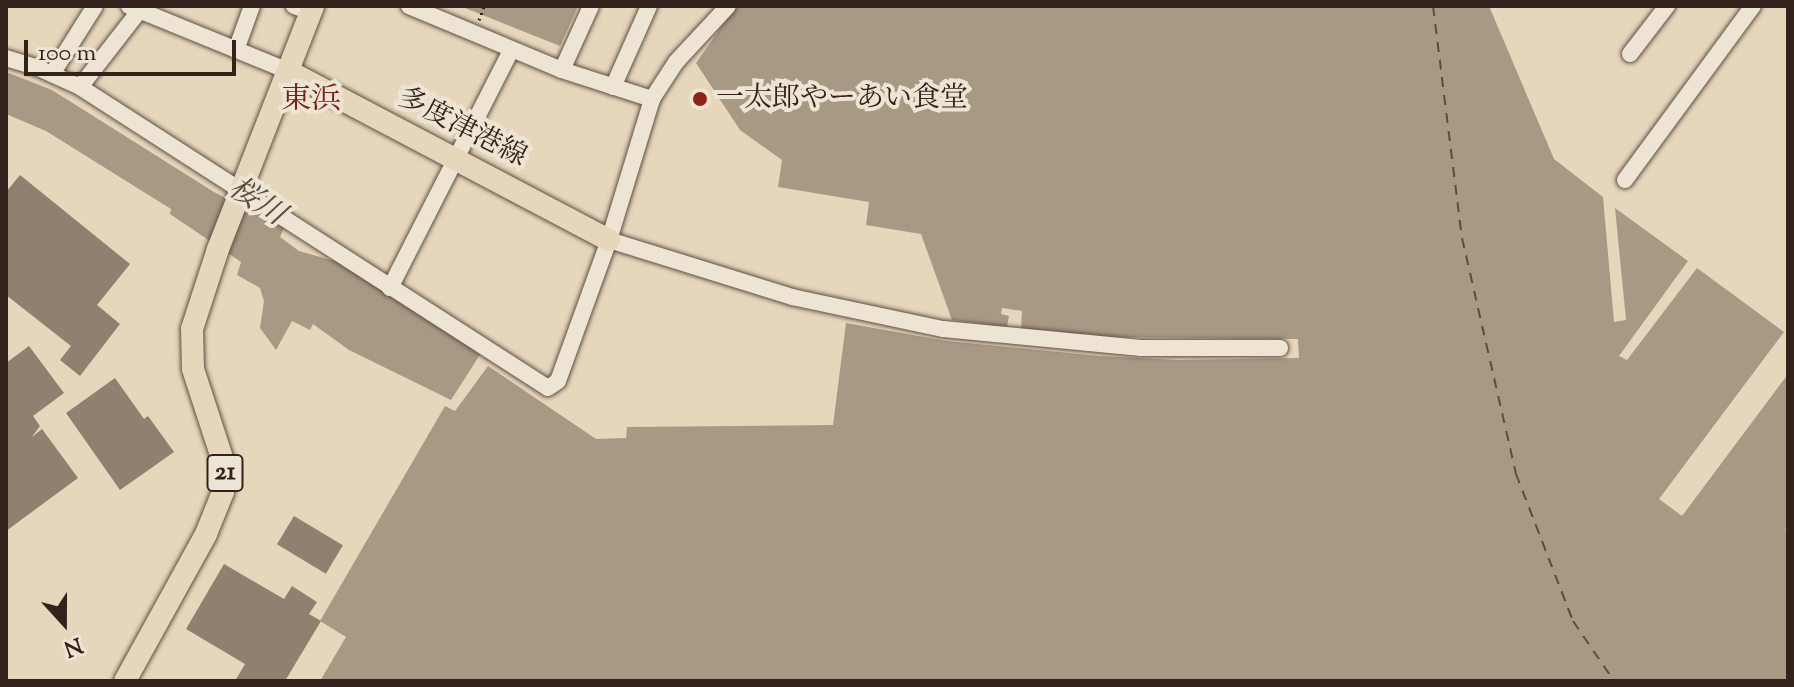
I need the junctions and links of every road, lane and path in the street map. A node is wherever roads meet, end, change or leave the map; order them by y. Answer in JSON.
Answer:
{"nodes":[{"id":1,"x":95,"y":6,"type":"edge"},
{"id":2,"x":252,"y":6,"type":"edge"},
{"id":3,"x":409,"y":6,"type":"edge"},
{"id":4,"x":484,"y":6,"type":"edge"},
{"id":5,"x":591,"y":6,"type":"edge"},
{"id":6,"x":649,"y":6,"type":"edge"},
{"id":7,"x":728,"y":6,"type":"edge"},
{"id":8,"x":1667,"y":6,"type":"edge"},
{"id":9,"x":1753,"y":6,"type":"edge"},
{"id":10,"x":134,"y":8,"type":"edge"},
{"id":11,"x":306,"y":8,"type":"edge"},
{"id":12,"x":479,"y":20,"type":"dead end"},
{"id":13,"x":512,"y":49,"type":"junction"},
{"id":14,"x":236,"y":50,"type":"junction"},
{"id":15,"x":1630,"y":54,"type":"dead end"},
{"id":16,"x":6,"y":58,"type":"edge"},
{"id":17,"x":562,"y":70,"type":"junction"},
{"id":18,"x":288,"y":71,"type":"junction"},
{"id":19,"x":52,"y":74,"type":"junction"},
{"id":20,"x":80,"y":87,"type":"junction"},
{"id":21,"x":613,"y":87,"type":"junction"},
{"id":22,"x":652,"y":99,"type":"junction"},
{"id":23,"x":456,"y":156,"type":"junction"},
{"id":24,"x":1625,"y":180,"type":"dead end"},
{"id":25,"x":241,"y":193,"type":"junction"},
{"id":26,"x":609,"y":240,"type":"junction"},
{"id":27,"x":390,"y":288,"type":"junction"},
{"id":28,"x":1280,"y":348,"type":"dead end"},
{"id":29,"x":125,"y":681,"type":"edge"}],
"edges":[{"from":1,"to":19,"type":"street"},
{"from":2,"to":14,"type":"street"},
{"from":3,"to":13,"type":"street"},
{"from":4,"to":12,"type":"path"},
{"from":5,"to":17,"type":"street"},
{"from":6,"to":21,"type":"street"},
{"from":7,"to":22,"type":"street"},
{"from":8,"to":15,"type":"street"},
{"from":9,"to":24,"type":"street"},
{"from":10,"to":14,"type":"street"},
{"from":10,"to":20,"type":"street"},
{"from":11,"to":18,"type":"main road","number":"21"},
{"from":13,"to":17,"type":"street"},
{"from":13,"to":23,"type":"street"},
{"from":14,"to":18,"type":"street"},
{"from":16,"to":19,"type":"street"},
{"from":17,"to":21,"type":"street"},
{"from":18,"to":23,"type":"main road","name":"多度津港線"},
{"from":18,"to":25,"type":"main road","number":"21"},
{"from":19,"to":20,"type":"street"},
{"from":20,"to":25,"type":"street"},
{"from":21,"to":22,"type":"street"},
{"from":22,"to":26,"type":"street"},
{"from":23,"to":26,"type":"main road","name":"多度津港線"},
{"from":23,"to":27,"type":"street"},
{"from":25,"to":27,"type":"street"},
{"from":25,"to":29,"type":"main road","number":"21"},
{"from":26,"to":27,"type":"street"},
{"from":26,"to":28,"type":"street"}]}
